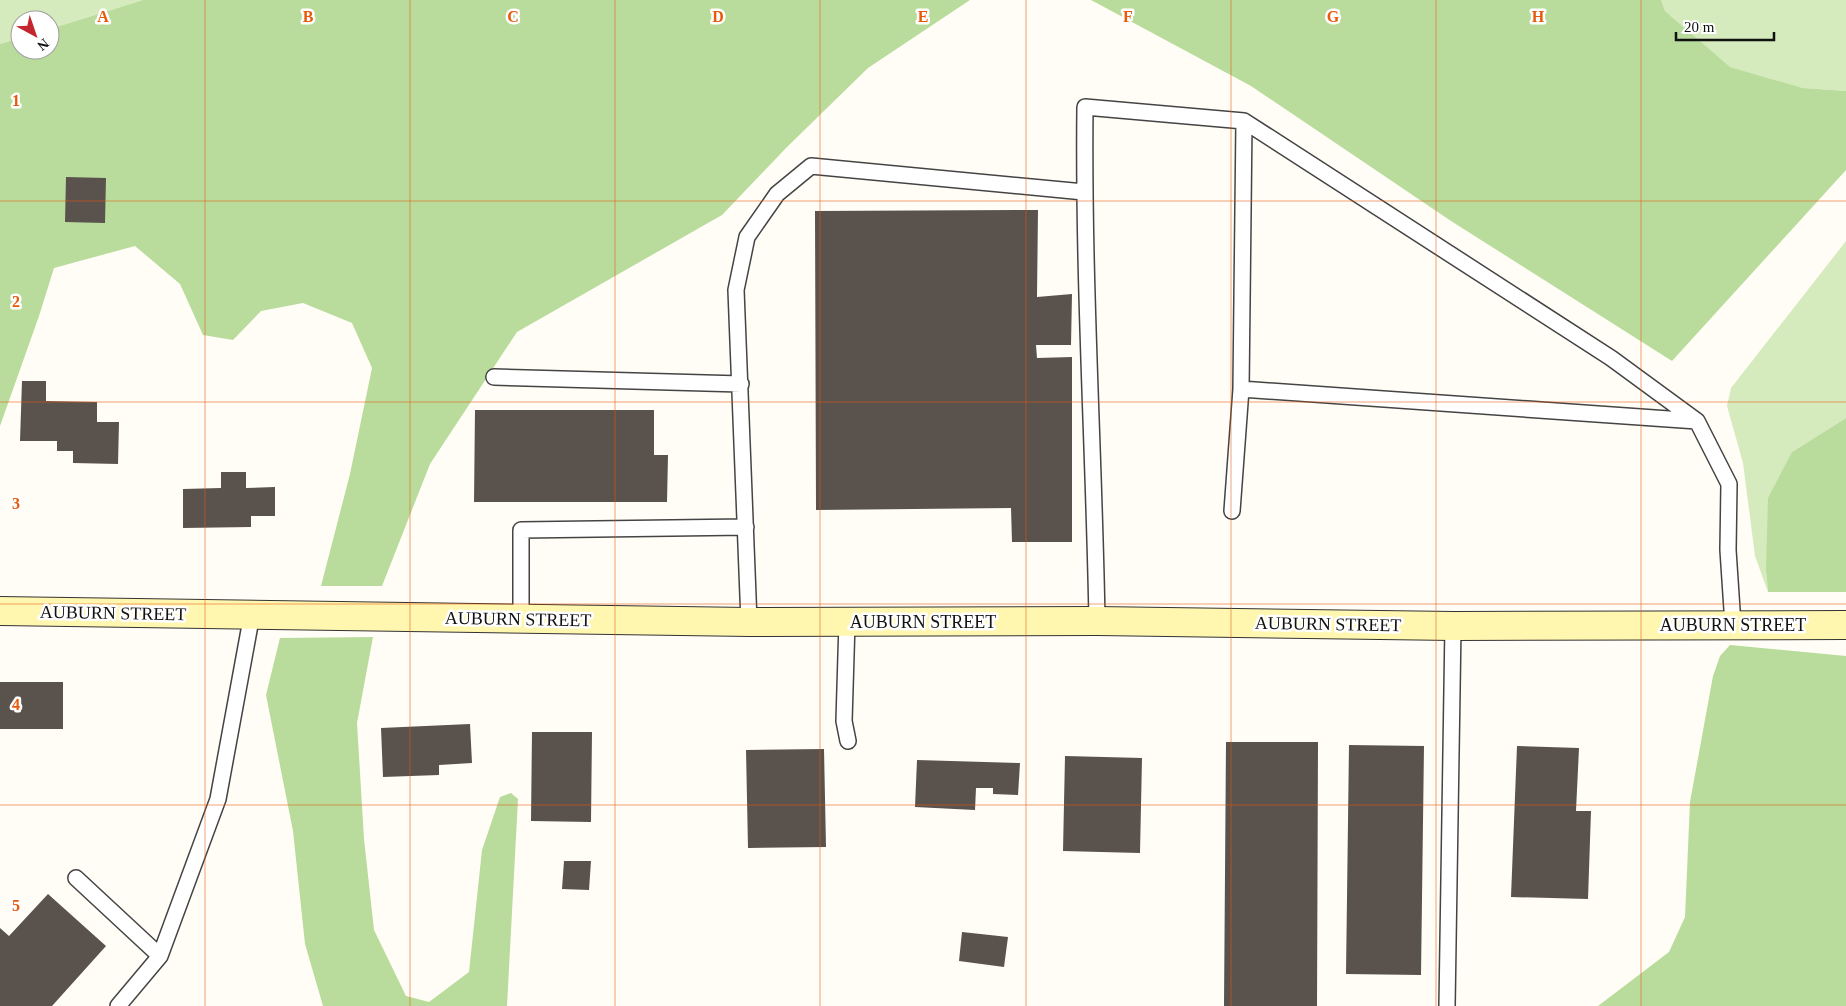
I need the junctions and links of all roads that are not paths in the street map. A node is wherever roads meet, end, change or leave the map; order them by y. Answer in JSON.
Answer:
{"nodes":[{"id":1,"x":1244,"y":121,"type":"junction"},
{"id":2,"x":1084,"y":192,"type":"junction"},
{"id":3,"x":494,"y":376,"type":"dead end"},
{"id":4,"x":741,"y":384,"type":"junction"},
{"id":5,"x":1241,"y":389,"type":"junction"},
{"id":6,"x":1697,"y":422,"type":"junction"},
{"id":7,"x":1232,"y":511,"type":"dead end"},
{"id":8,"x":746,"y":527,"type":"junction"},
{"id":9,"x":0,"y":611,"type":"edge"},
{"id":10,"x":252,"y":614,"type":"junction"},
{"id":11,"x":521,"y":620,"type":"junction"},
{"id":12,"x":1097,"y":621,"type":"junction"},
{"id":13,"x":749,"y":622,"type":"junction"},
{"id":14,"x":847,"y":622,"type":"junction"},
{"id":15,"x":1733,"y":625,"type":"junction"},
{"id":16,"x":1846,"y":625,"type":"edge"},
{"id":17,"x":1453,"y":626,"type":"junction"},
{"id":18,"x":848,"y":741,"type":"dead end"},
{"id":19,"x":76,"y":878,"type":"dead end"},
{"id":20,"x":160,"y":956,"type":"junction"},
{"id":21,"x":118,"y":1006,"type":"edge"},
{"id":22,"x":1447,"y":1006,"type":"edge"}],
"edges":[{"from":1,"to":2,"type":"lane"},
{"from":1,"to":5,"type":"lane"},
{"from":1,"to":6,"type":"lane"},
{"from":2,"to":4,"type":"lane"},
{"from":2,"to":12,"type":"lane"},
{"from":3,"to":4,"type":"lane"},
{"from":4,"to":8,"type":"lane"},
{"from":5,"to":6,"type":"lane"},
{"from":5,"to":7,"type":"lane"},
{"from":6,"to":15,"type":"lane"},
{"from":8,"to":11,"type":"lane"},
{"from":8,"to":13,"type":"lane"},
{"from":9,"to":10,"type":"main road","name":"AUBURN STREET"},
{"from":10,"to":11,"type":"main road","name":"AUBURN STREET"},
{"from":10,"to":20,"type":"lane"},
{"from":11,"to":13,"type":"main road","name":"AUBURN STREET"},
{"from":12,"to":14,"type":"main road","name":"AUBURN STREET"},
{"from":12,"to":17,"type":"main road","name":"AUBURN STREET"},
{"from":13,"to":14,"type":"main road","name":"AUBURN STREET"},
{"from":14,"to":18,"type":"lane"},
{"from":15,"to":16,"type":"main road","name":"AUBURN STREET"},
{"from":15,"to":17,"type":"main road","name":"AUBURN STREET"},
{"from":17,"to":22,"type":"lane"},
{"from":19,"to":20,"type":"lane"},
{"from":20,"to":21,"type":"lane"}]}
